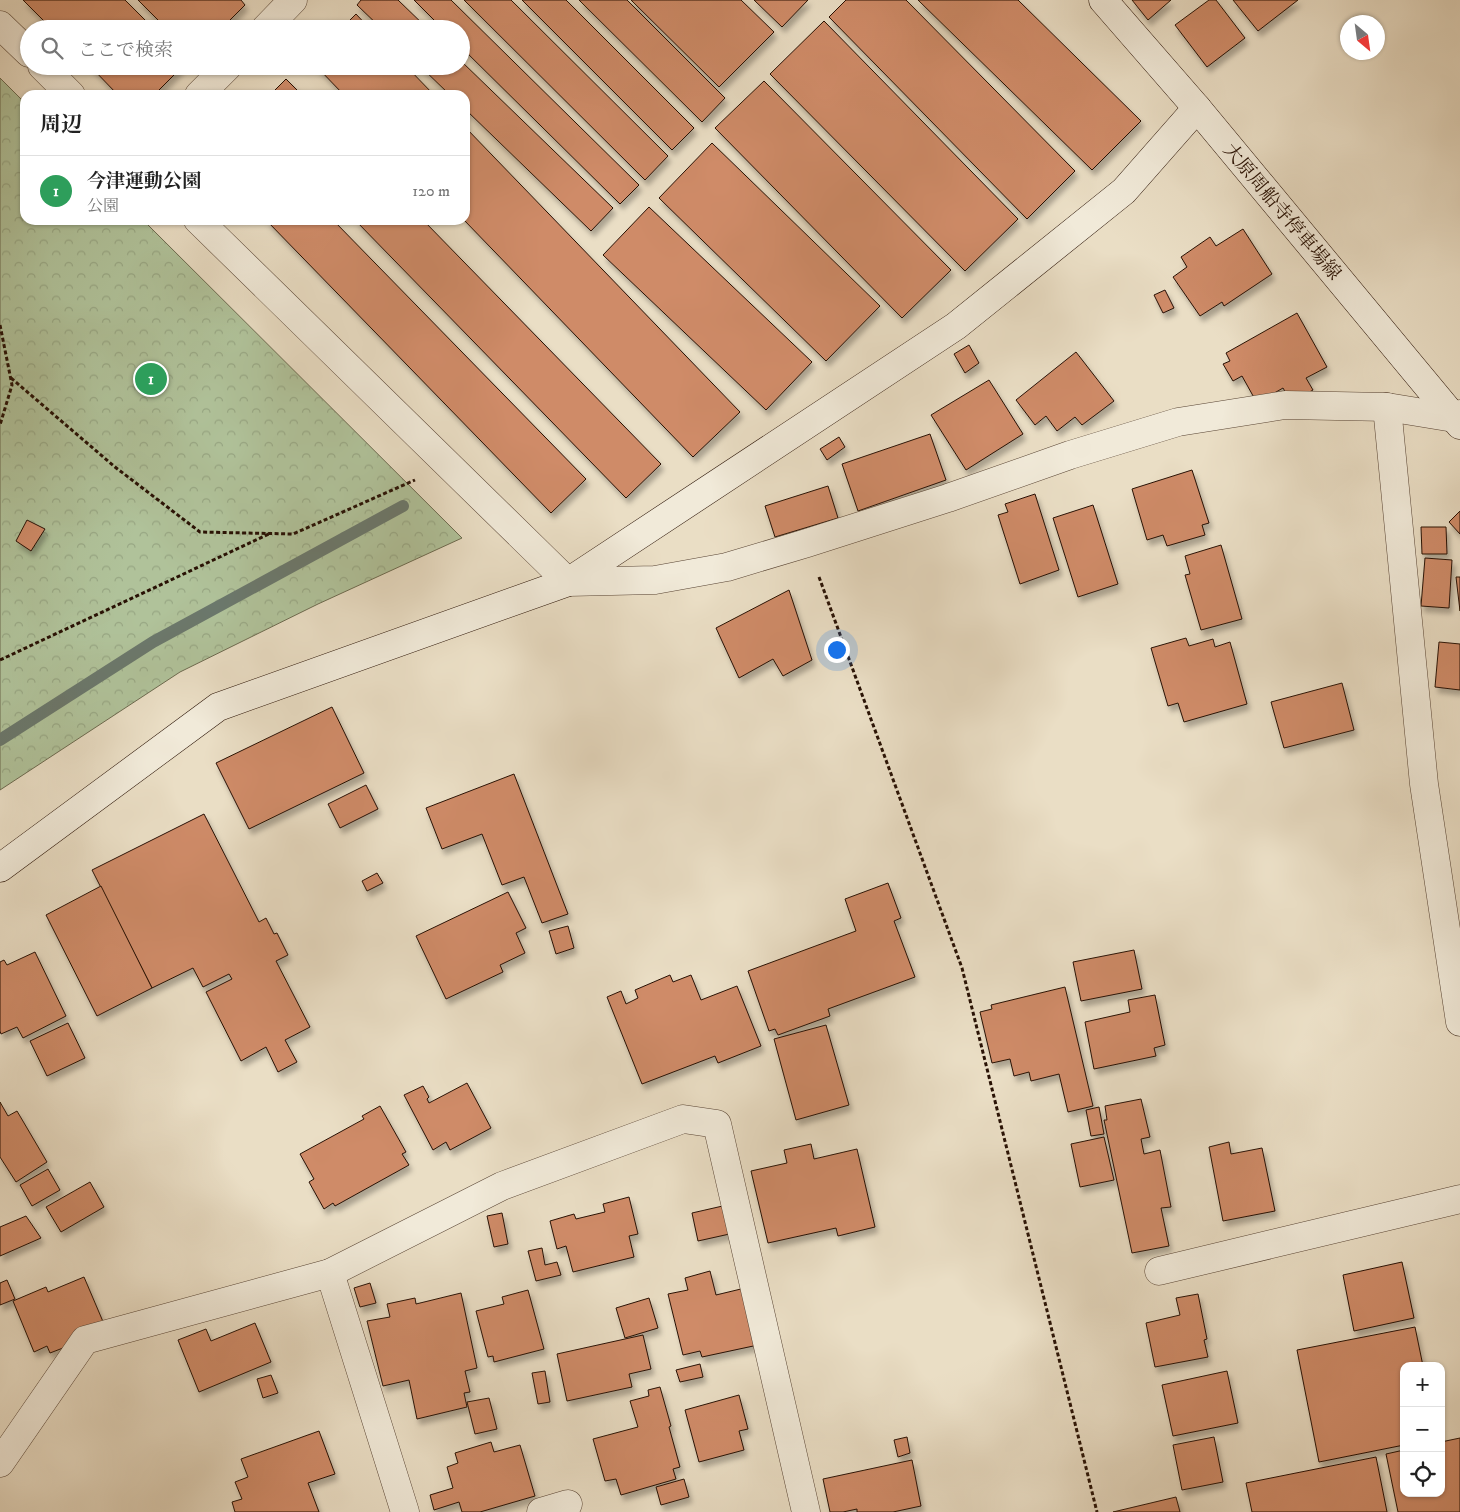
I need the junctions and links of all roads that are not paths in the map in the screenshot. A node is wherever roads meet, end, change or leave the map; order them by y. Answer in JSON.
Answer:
{"nodes":[{"id":1,"x":293,"y":0,"type":"edge"},
{"id":2,"x":1103,"y":0,"type":"edge"},
{"id":3,"x":274,"y":20,"type":"edge"},
{"id":4,"x":0,"y":25,"type":"edge"},
{"id":5,"x":20,"y":44,"type":"edge"},
{"id":6,"x":51,"y":75,"type":"edge"},
{"id":7,"x":219,"y":75,"type":"edge"},
{"id":8,"x":66,"y":90,"type":"edge"},
{"id":9,"x":204,"y":90,"type":"edge"},
{"id":10,"x":1197,"y":108,"type":"junction"},
{"id":11,"x":203,"y":225,"type":"edge"},
{"id":12,"x":1387,"y":407,"type":"junction"},
{"id":13,"x":1458,"y":419,"type":"edge"},
{"id":14,"x":568,"y":582,"type":"junction"},
{"id":15,"x":0,"y":868,"type":"edge"},
{"id":16,"x":1460,"y":1022,"type":"edge"},
{"id":17,"x":1460,"y":1199,"type":"edge"},
{"id":18,"x":1159,"y":1271,"type":"dead end"},
{"id":19,"x":330,"y":1273,"type":"junction"},
{"id":20,"x":0,"y":1463,"type":"edge"},
{"id":21,"x":568,"y":1504,"type":"dead end"},
{"id":22,"x":405,"y":1512,"type":"edge"},
{"id":23,"x":542,"y":1512,"type":"edge"},
{"id":24,"x":806,"y":1512,"type":"edge"}],
"edges":[{"from":1,"to":3,"type":"street"},
{"from":2,"to":10,"type":"street","name":"大原周船寺停車場線"},
{"from":4,"to":5,"type":"street"},
{"from":6,"to":8,"type":"street"},
{"from":7,"to":9,"type":"street"},
{"from":10,"to":13,"type":"street","name":"大原周船寺停車場線"},
{"from":10,"to":14,"type":"street"},
{"from":11,"to":14,"type":"street"},
{"from":12,"to":13,"type":"street"},
{"from":12,"to":14,"type":"street"},
{"from":12,"to":16,"type":"street"},
{"from":14,"to":15,"type":"street"},
{"from":17,"to":18,"type":"street"},
{"from":19,"to":20,"type":"street"},
{"from":19,"to":22,"type":"street"},
{"from":19,"to":24,"type":"street"},
{"from":21,"to":23,"type":"street"}]}
